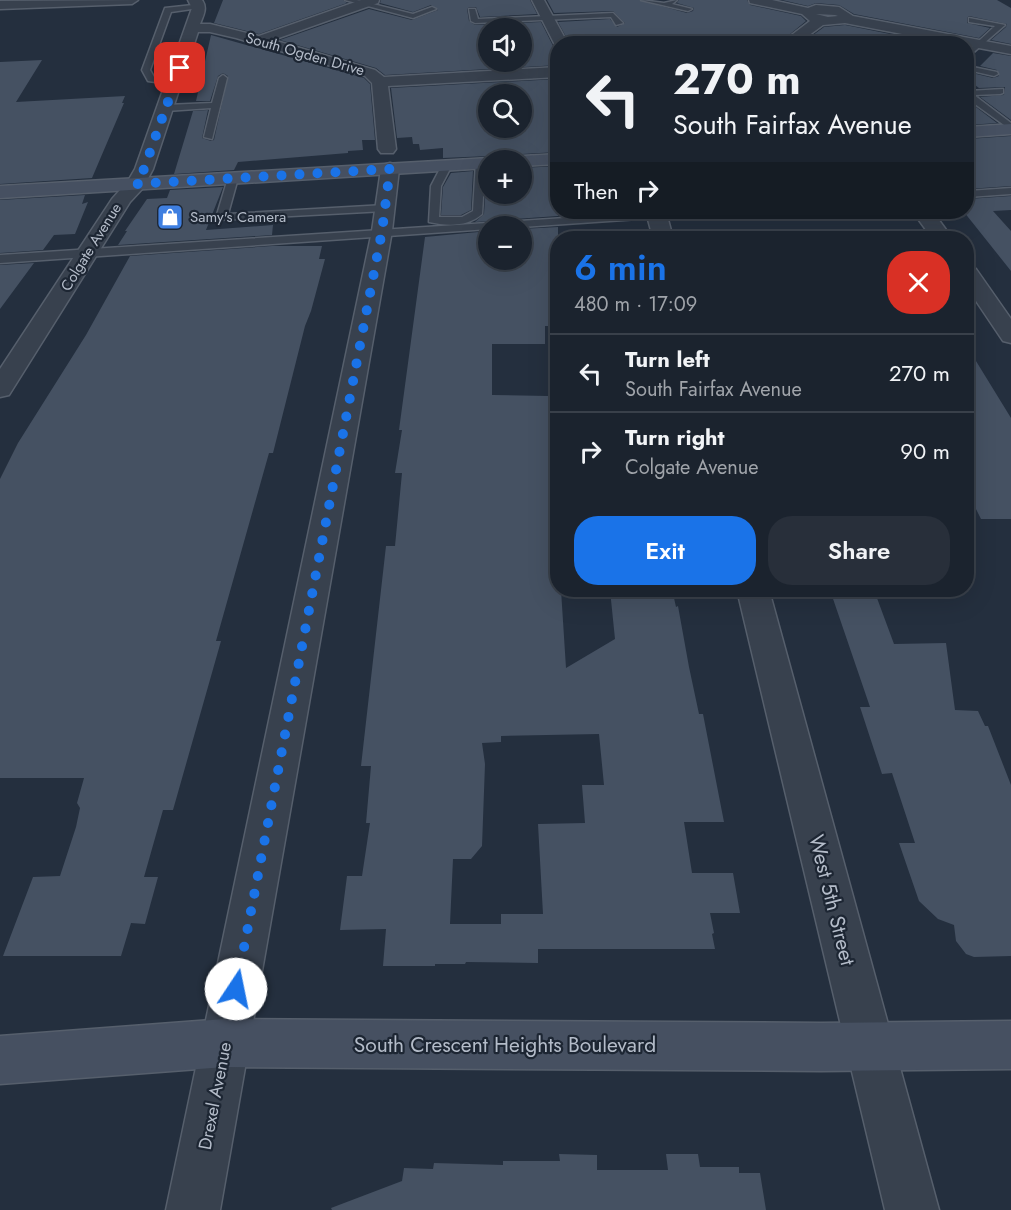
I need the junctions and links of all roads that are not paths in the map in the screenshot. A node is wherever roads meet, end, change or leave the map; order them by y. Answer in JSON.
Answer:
{"nodes":[{"id":1,"x":4,"y":0,"type":"edge"},
{"id":2,"x":132,"y":0,"type":"edge"},
{"id":3,"x":348,"y":0,"type":"edge"},
{"id":4,"x":538,"y":0,"type":"edge"},
{"id":5,"x":644,"y":0,"type":"edge"},
{"id":6,"x":674,"y":0,"type":"edge"},
{"id":7,"x":754,"y":0,"type":"edge"},
{"id":8,"x":852,"y":0,"type":"edge"},
{"id":9,"x":93,"y":1,"type":"edge"},
{"id":10,"x":368,"y":2,"type":"edge"},
{"id":11,"x":196,"y":3,"type":"edge"},
{"id":12,"x":0,"y":5,"type":"edge"},
{"id":13,"x":606,"y":5,"type":"dead end"},
{"id":14,"x":665,"y":5,"type":"junction"},
{"id":15,"x":432,"y":9,"type":"dead end"},
{"id":16,"x":688,"y":9,"type":"dead end"},
{"id":17,"x":472,"y":12,"type":"dead end"},
{"id":18,"x":613,"y":15,"type":"junction"},
{"id":19,"x":841,"y":15,"type":"junction"},
{"id":20,"x":413,"y":16,"type":"junction"},
{"id":21,"x":815,"y":16,"type":"junction"},
{"id":22,"x":547,"y":17,"type":"junction"},
{"id":23,"x":972,"y":20,"type":"dead end"},
{"id":24,"x":475,"y":21,"type":"junction"},
{"id":25,"x":394,"y":23,"type":"dead end"},
{"id":26,"x":619,"y":23,"type":"dead end"},
{"id":27,"x":1001,"y":26,"type":"junction"},
{"id":28,"x":1011,"y":27,"type":"edge"},
{"id":29,"x":192,"y":28,"type":"junction"},
{"id":30,"x":478,"y":28,"type":"edge"},
{"id":31,"x":557,"y":36,"type":"edge"},
{"id":32,"x":795,"y":36,"type":"edge"},
{"id":33,"x":942,"y":36,"type":"edge"},
{"id":34,"x":258,"y":41,"type":"junction"},
{"id":35,"x":974,"y":43,"type":"edge"},
{"id":36,"x":980,"y":44,"type":"junction"},
{"id":37,"x":974,"y":50,"type":"edge"},
{"id":38,"x":1011,"y":50,"type":"edge"},
{"id":39,"x":974,"y":69,"type":"edge"},
{"id":40,"x":550,"y":72,"type":"edge"},
{"id":41,"x":994,"y":74,"type":"dead end"},
{"id":42,"x":223,"y":78,"type":"dead end"},
{"id":43,"x":380,"y":82,"type":"junction"},
{"id":44,"x":175,"y":83,"type":"junction"},
{"id":45,"x":1000,"y":91,"type":"dead end"},
{"id":46,"x":974,"y":93,"type":"edge"},
{"id":47,"x":974,"y":99,"type":"edge"},
{"id":48,"x":216,"y":105,"type":"junction"},
{"id":49,"x":166,"y":108,"type":"junction"},
{"id":50,"x":1011,"y":128,"type":"edge"},
{"id":51,"x":974,"y":131,"type":"edge"},
{"id":52,"x":209,"y":137,"type":"dead end"},
{"id":53,"x":389,"y":159,"type":"junction"},
{"id":54,"x":550,"y":159,"type":"edge"},
{"id":55,"x":532,"y":160,"type":"edge"},
{"id":56,"x":478,"y":163,"type":"edge"},
{"id":57,"x":447,"y":165,"type":"junction"},
{"id":58,"x":233,"y":178,"type":"junction"},
{"id":59,"x":136,"y":184,"type":"junction"},
{"id":60,"x":1011,"y":191,"type":"edge"},
{"id":61,"x":0,"y":192,"type":"edge"},
{"id":62,"x":974,"y":194,"type":"edge"},
{"id":63,"x":479,"y":204,"type":"edge"},
{"id":64,"x":550,"y":219,"type":"edge"},
{"id":65,"x":384,"y":220,"type":"junction"},
{"id":66,"x":433,"y":220,"type":"junction"},
{"id":67,"x":449,"y":224,"type":"junction"},
{"id":68,"x":88,"y":253,"type":"junction"},
{"id":69,"x":0,"y":259,"type":"edge"},
{"id":70,"x":974,"y":283,"type":"edge"},
{"id":71,"x":1011,"y":336,"type":"edge"},
{"id":72,"x":0,"y":389,"type":"edge"},
{"id":73,"x":755,"y":597,"type":"edge"},
{"id":74,"x":225,"y":1043,"type":"junction"},
{"id":75,"x":1011,"y":1045,"type":"edge"},
{"id":76,"x":870,"y":1046,"type":"junction"},
{"id":77,"x":0,"y":1060,"type":"edge"},
{"id":78,"x":193,"y":1210,"type":"edge"},
{"id":79,"x":912,"y":1210,"type":"edge"}],
"edges":[{"from":1,"to":12,"type":"lane"},
{"from":2,"to":9,"type":"street"},
{"from":3,"to":10,"type":"lane"},
{"from":4,"to":22,"type":"street"},
{"from":5,"to":14,"type":"lane"},
{"from":6,"to":14,"type":"lane"},
{"from":7,"to":21,"type":"street"},
{"from":8,"to":19,"type":"street"},
{"from":9,"to":12,"type":"street"},
{"from":10,"to":20,"type":"lane"},
{"from":10,"to":34,"type":"street"},
{"from":11,"to":29,"type":"street","name":"Colgate Avenue"},
{"from":11,"to":44,"type":"lane"},
{"from":13,"to":18,"type":"lane"},
{"from":14,"to":16,"type":"lane"},
{"from":15,"to":20,"type":"lane"},
{"from":17,"to":24,"type":"lane"},
{"from":18,"to":22,"type":"lane"},
{"from":18,"to":26,"type":"lane"},
{"from":19,"to":21,"type":"street"},
{"from":19,"to":33,"type":"street"},
{"from":20,"to":25,"type":"lane"},
{"from":21,"to":32,"type":"street"},
{"from":22,"to":24,"type":"lane"},
{"from":22,"to":31,"type":"street"},
{"from":23,"to":27,"type":"lane"},
{"from":24,"to":30,"type":"lane"},
{"from":27,"to":28,"type":"lane"},
{"from":27,"to":36,"type":"lane"},
{"from":29,"to":34,"type":"street","name":"South Ogden Drive"},
{"from":29,"to":44,"type":"street","name":"Colgate Avenue"},
{"from":34,"to":43,"type":"street","name":"South Ogden Drive"},
{"from":35,"to":36,"type":"street"},
{"from":36,"to":37,"type":"lane"},
{"from":36,"to":38,"type":"street"},
{"from":39,"to":41,"type":"lane"},
{"from":40,"to":43,"type":"street","name":"South Ogden Drive"},
{"from":42,"to":48,"type":"lane"},
{"from":43,"to":53,"type":"street","name":"Drexel Avenue"},
{"from":44,"to":49,"type":"street","name":"Colgate Avenue"},
{"from":45,"to":46,"type":"lane"},
{"from":47,"to":50,"type":"lane"},
{"from":48,"to":49,"type":"lane"},
{"from":48,"to":52,"type":"lane"},
{"from":49,"to":59,"type":"street","name":"Colgate Avenue"},
{"from":50,"to":51,"type":"main road"},
{"from":53,"to":57,"type":"main road"},
{"from":53,"to":58,"type":"main road"},
{"from":53,"to":65,"type":"street","name":"Drexel Avenue"},
{"from":54,"to":55,"type":"main road"},
{"from":56,"to":57,"type":"main road"},
{"from":57,"to":66,"type":"lane"},
{"from":58,"to":59,"type":"main road"},
{"from":58,"to":65,"type":"lane"},
{"from":59,"to":61,"type":"main road"},
{"from":59,"to":68,"type":"street","name":"Colgate Avenue"},
{"from":60,"to":62,"type":"lane"},
{"from":63,"to":67,"type":"lane"},
{"from":64,"to":67,"type":"lane"},
{"from":65,"to":66,"type":"lane"},
{"from":65,"to":67,"type":"lane"},
{"from":65,"to":68,"type":"lane"},
{"from":65,"to":74,"type":"street","name":"Drexel Avenue"},
{"from":66,"to":67,"type":"lane"},
{"from":68,"to":69,"type":"lane"},
{"from":68,"to":72,"type":"street","name":"Colgate Avenue"},
{"from":70,"to":71,"type":"street"},
{"from":73,"to":76,"type":"street","name":"West 5th Street"},
{"from":74,"to":76,"type":"main road","name":"South Crescent Heights Boulevard"},
{"from":74,"to":77,"type":"main road","name":"South Crescent Heights Boulevard"},
{"from":74,"to":78,"type":"street","name":"Drexel Avenue"},
{"from":75,"to":76,"type":"main road","name":"South Crescent Heights Boulevard"},
{"from":76,"to":79,"type":"street","name":"West 5th Street"}]}
